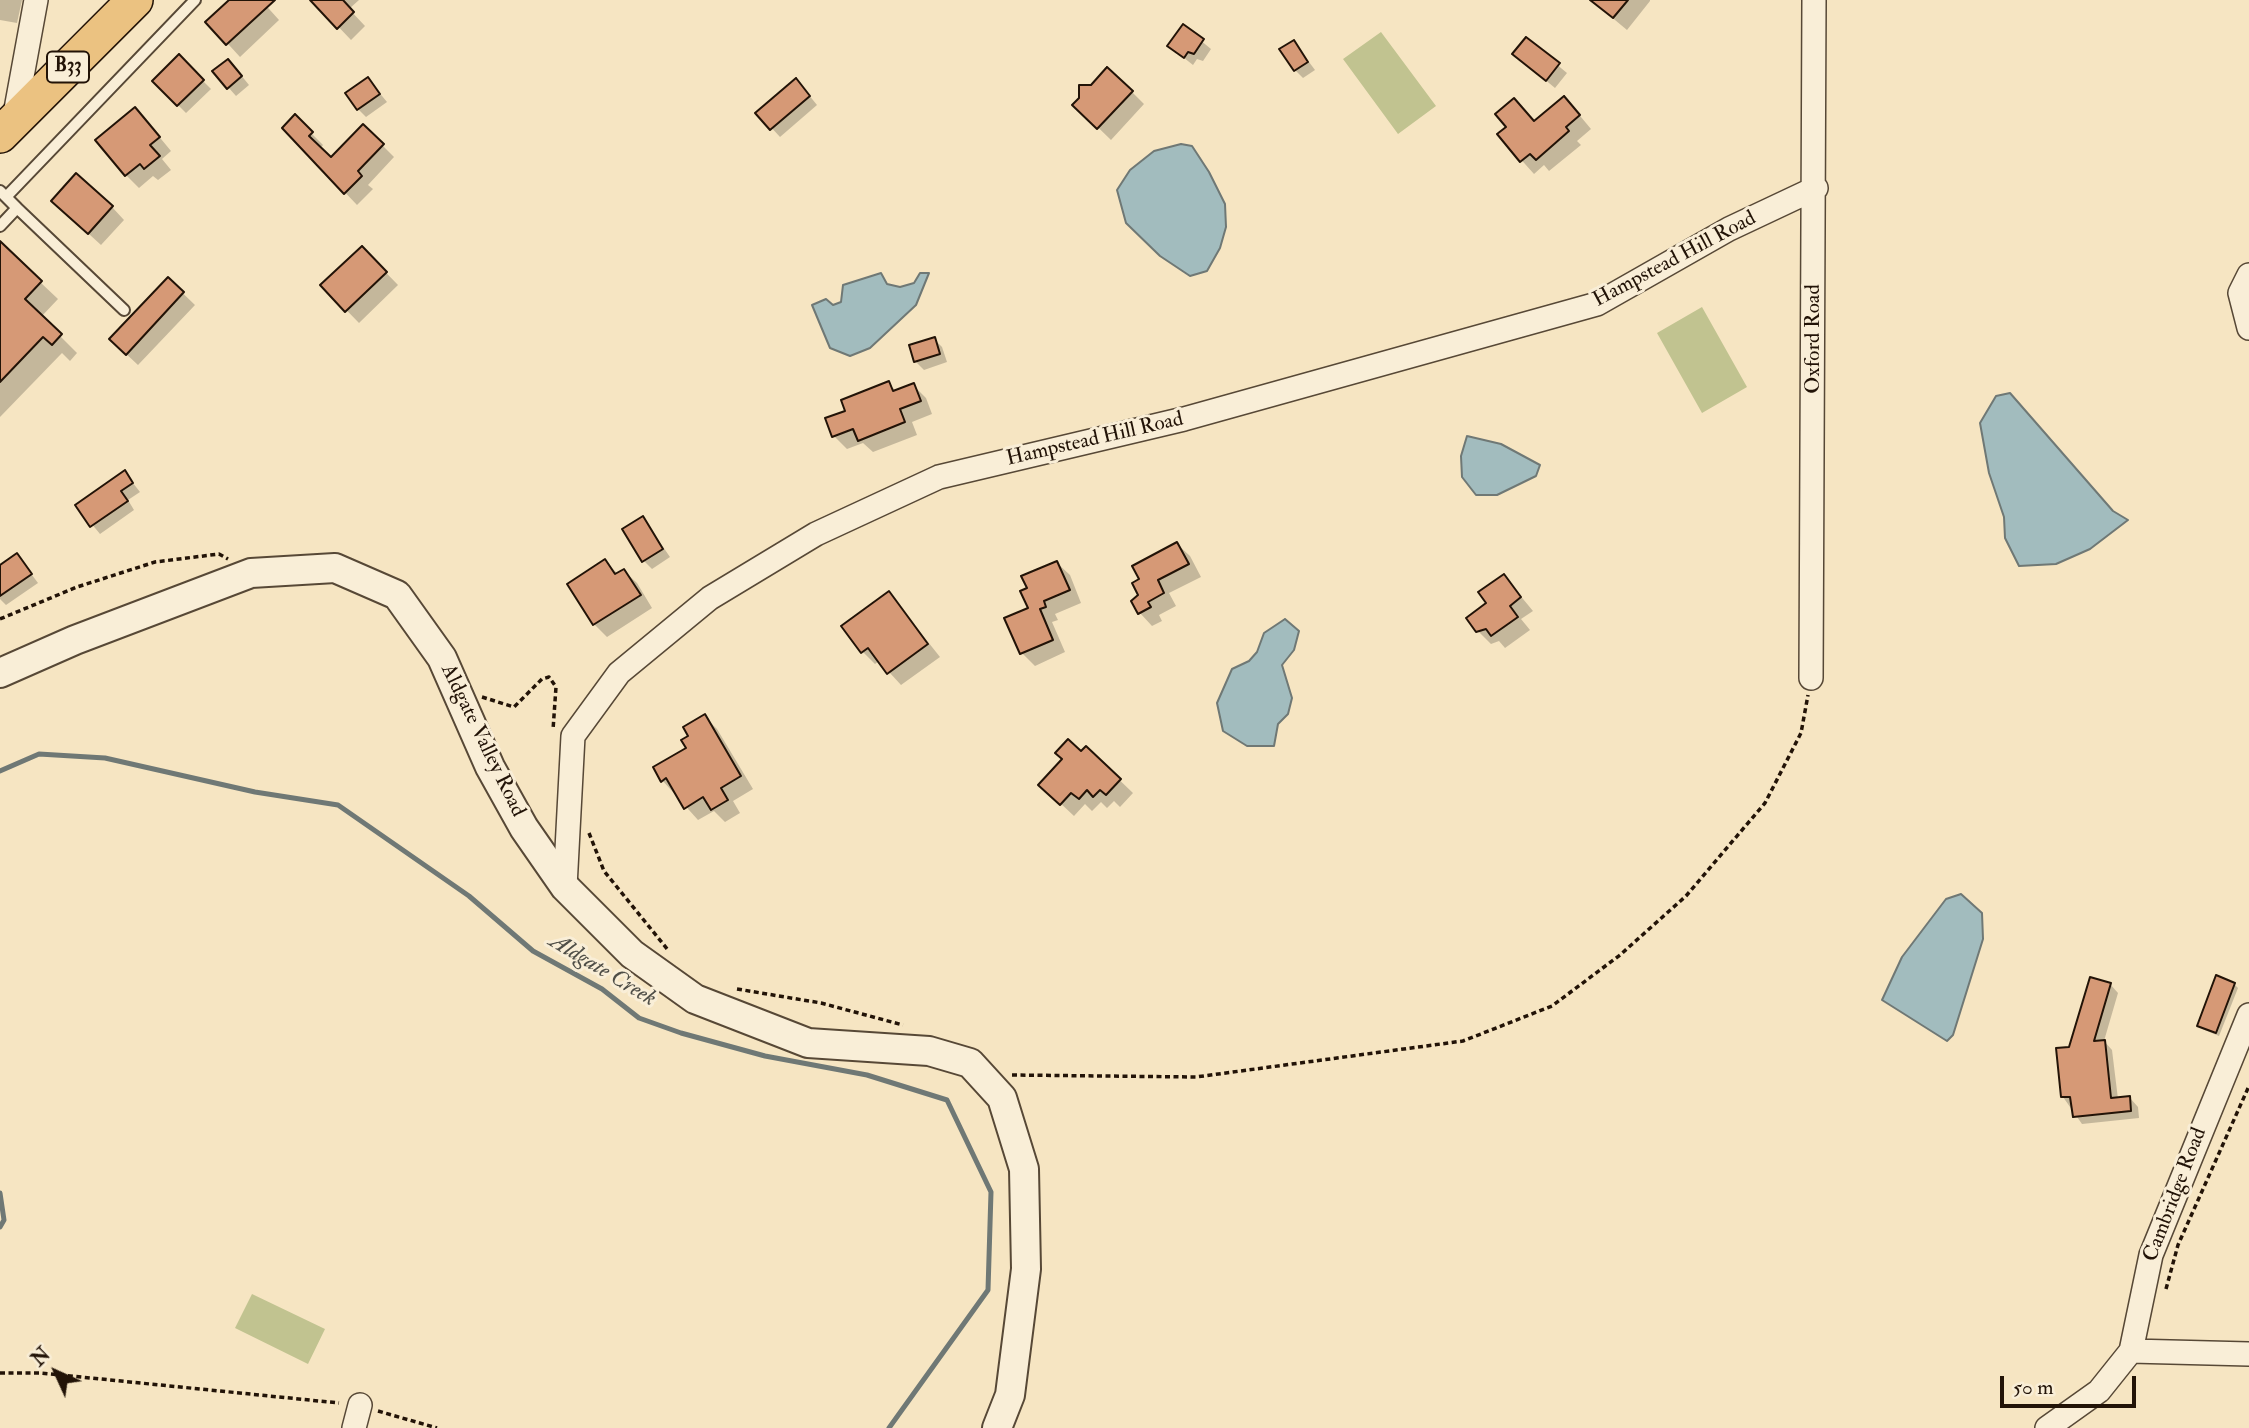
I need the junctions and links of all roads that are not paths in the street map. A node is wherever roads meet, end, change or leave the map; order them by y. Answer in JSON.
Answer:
{"nodes":[{"id":1,"x":36,"y":0,"type":"edge"},
{"id":2,"x":135,"y":0,"type":"edge"},
{"id":3,"x":195,"y":0,"type":"edge"},
{"id":4,"x":1814,"y":0,"type":"edge"},
{"id":5,"x":7,"y":127,"type":"edge"},
{"id":6,"x":1815,"y":188,"type":"junction"},
{"id":7,"x":3,"y":194,"type":"edge"},
{"id":8,"x":16,"y":208,"type":"junction"},
{"id":9,"x":0,"y":226,"type":"edge"},
{"id":10,"x":2249,"y":275,"type":"edge"},
{"id":11,"x":124,"y":310,"type":"dead end"},
{"id":12,"x":2249,"y":328,"type":"edge"},
{"id":13,"x":0,"y":673,"type":"edge"},
{"id":14,"x":1811,"y":678,"type":"road end"},
{"id":15,"x":565,"y":887,"type":"junction"},
{"id":16,"x":2249,"y":1015,"type":"edge"},
{"id":17,"x":2131,"y":1351,"type":"junction"},
{"id":18,"x":2249,"y":1354,"type":"edge"},
{"id":19,"x":360,"y":1405,"type":"road end"},
{"id":20,"x":354,"y":1428,"type":"edge"},
{"id":21,"x":997,"y":1428,"type":"edge"},
{"id":22,"x":2047,"y":1428,"type":"edge"}],
"edges":[{"from":1,"to":5,"type":"street"},
{"from":2,"to":5,"type":"main road","number":"B33"},
{"from":3,"to":7,"type":"lane"},
{"from":4,"to":6,"type":"street","name":"Oxford Road"},
{"from":6,"to":14,"type":"street","name":"Oxford Road"},
{"from":6,"to":15,"type":"street","name":"Hampstead Hill Road"},
{"from":7,"to":8,"type":"lane"},
{"from":8,"to":9,"type":"lane"},
{"from":8,"to":11,"type":"lane"},
{"from":10,"to":12,"type":"street"},
{"from":13,"to":15,"type":"street","name":"Aldgate Valley Road"},
{"from":15,"to":21,"type":"street","name":"Aldgate Valley Road"},
{"from":16,"to":17,"type":"street","name":"Cambridge Road"},
{"from":17,"to":18,"type":"street"},
{"from":17,"to":22,"type":"street","name":"Cambridge Road"},
{"from":19,"to":20,"type":"street"}]}
